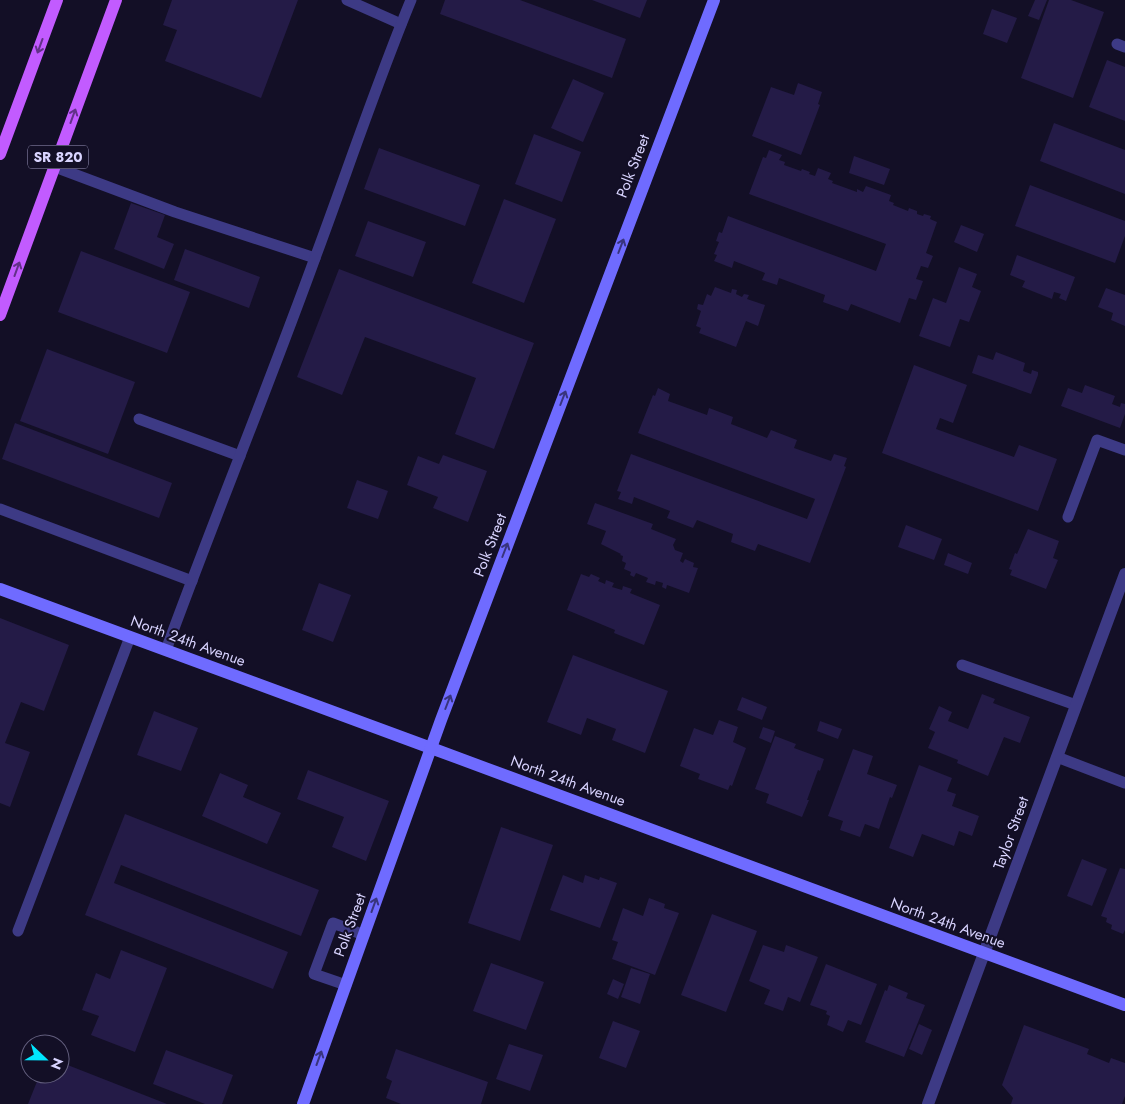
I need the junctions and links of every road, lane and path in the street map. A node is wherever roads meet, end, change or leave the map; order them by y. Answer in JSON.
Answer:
{"nodes":[{"id":1,"x":57,"y":0,"type":"edge"},
{"id":2,"x":116,"y":0,"type":"edge"},
{"id":3,"x":347,"y":0,"type":"edge"},
{"id":4,"x":411,"y":0,"type":"edge"},
{"id":5,"x":714,"y":0,"type":"edge"},
{"id":6,"x":401,"y":24,"type":"junction"},
{"id":7,"x":0,"y":154,"type":"edge"},
{"id":8,"x":55,"y":167,"type":"junction"},
{"id":9,"x":315,"y":258,"type":"junction"},
{"id":10,"x":0,"y":315,"type":"edge"},
{"id":11,"x":139,"y":419,"type":"dead end"},
{"id":12,"x":1125,"y":450,"type":"edge"},
{"id":13,"x":240,"y":456,"type":"junction"},
{"id":14,"x":0,"y":509,"type":"edge"},
{"id":15,"x":1068,"y":517,"type":"dead end"},
{"id":16,"x":1125,"y":574,"type":"edge"},
{"id":17,"x":192,"y":581,"type":"junction"},
{"id":18,"x":0,"y":589,"type":"edge"},
{"id":19,"x":130,"y":637,"type":"junction"},
{"id":20,"x":166,"y":650,"type":"junction"},
{"id":21,"x":962,"y":665,"type":"dead end"},
{"id":22,"x":1076,"y":705,"type":"junction"},
{"id":23,"x":431,"y":748,"type":"junction"},
{"id":24,"x":1057,"y":757,"type":"junction"},
{"id":25,"x":1125,"y":783,"type":"edge"},
{"id":26,"x":18,"y":930,"type":"dead end"},
{"id":27,"x":364,"y":935,"type":"junction"},
{"id":28,"x":984,"y":954,"type":"junction"},
{"id":29,"x":346,"y":985,"type":"junction"},
{"id":30,"x":1125,"y":1005,"type":"edge"},
{"id":31,"x":303,"y":1104,"type":"edge"},
{"id":32,"x":928,"y":1104,"type":"edge"}],
"edges":[{"from":1,"to":7,"type":"main road","one_way":true},
{"from":8,"to":2,"type":"main road","number":"SR 820","one_way":true},
{"from":3,"to":6,"type":"lane"},
{"from":4,"to":6,"type":"lane"},
{"from":23,"to":5,"type":"street","name":"Polk Street","one_way":true},
{"from":6,"to":9,"type":"lane"},
{"from":8,"to":9,"type":"lane"},
{"from":10,"to":8,"type":"main road","number":"SR 820","one_way":true},
{"from":9,"to":13,"type":"lane"},
{"from":11,"to":13,"type":"lane"},
{"from":12,"to":15,"type":"lane"},
{"from":13,"to":17,"type":"lane"},
{"from":14,"to":17,"type":"lane"},
{"from":16,"to":22,"type":"street","name":"Taylor Street"},
{"from":17,"to":20,"type":"lane"},
{"from":18,"to":19,"type":"street","name":"North 24th Avenue"},
{"from":19,"to":20,"type":"street","name":"North 24th Avenue"},
{"from":19,"to":26,"type":"lane"},
{"from":20,"to":23,"type":"street","name":"North 24th Avenue"},
{"from":21,"to":22,"type":"lane"},
{"from":22,"to":24,"type":"street","name":"Taylor Street"},
{"from":27,"to":23,"type":"street","name":"Polk Street","one_way":true},
{"from":23,"to":28,"type":"street","name":"North 24th Avenue"},
{"from":24,"to":25,"type":"lane"},
{"from":24,"to":28,"type":"street","name":"Taylor Street"},
{"from":27,"to":29,"type":"street","name":"Polk Street"},
{"from":27,"to":29,"type":"lane"},
{"from":28,"to":30,"type":"street","name":"North 24th Avenue"},
{"from":28,"to":32,"type":"street","name":"Taylor Street"},
{"from":31,"to":29,"type":"street","name":"Polk Street","one_way":true}]}
